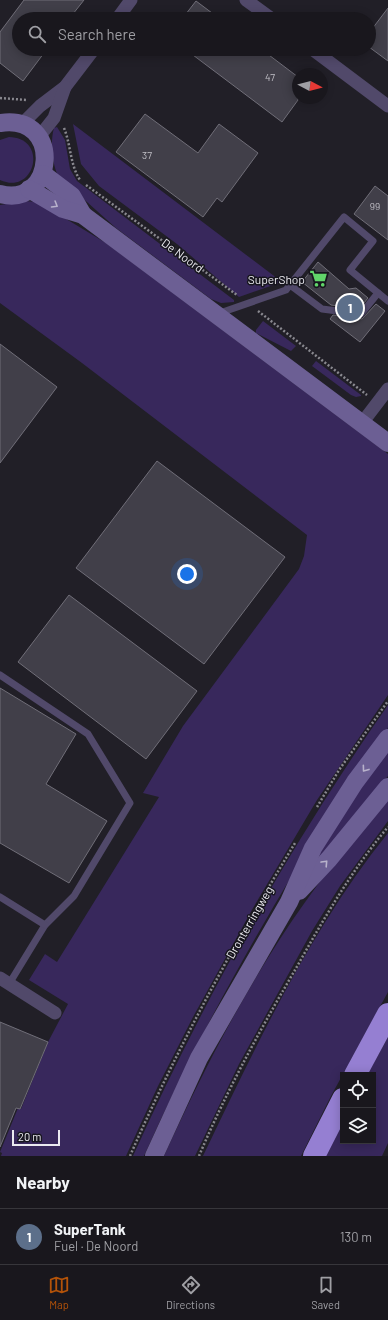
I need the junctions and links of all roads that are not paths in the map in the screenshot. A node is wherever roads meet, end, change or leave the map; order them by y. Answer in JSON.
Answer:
{"nodes":[{"id":1,"x":131,"y":0,"type":"edge"},
{"id":2,"x":246,"y":0,"type":"edge"},
{"id":3,"x":122,"y":12,"type":"edge"},
{"id":4,"x":262,"y":12,"type":"edge"},
{"id":5,"x":89,"y":56,"type":"edge"},
{"id":6,"x":321,"y":56,"type":"edge"},
{"id":7,"x":65,"y":87,"type":"junction"},
{"id":8,"x":388,"y":106,"type":"edge"},
{"id":9,"x":0,"y":123,"type":"edge"},
{"id":10,"x":22,"y":124,"type":"junction"},
{"id":11,"x":39,"y":137,"type":"junction"},
{"id":12,"x":43,"y":174,"type":"junction"},
{"id":13,"x":30,"y":189,"type":"junction"},
{"id":14,"x":0,"y":194,"type":"edge"},
{"id":15,"x":83,"y":215,"type":"junction"},
{"id":16,"x":290,"y":285,"type":"junction"},
{"id":17,"x":378,"y":293,"type":"junction"},
{"id":18,"x":388,"y":301,"type":"edge"},
{"id":19,"x":216,"y":314,"type":"junction"},
{"id":20,"x":388,"y":389,"type":"edge"},
{"id":21,"x":362,"y":423,"type":"junction"},
{"id":22,"x":388,"y":443,"type":"edge"},
{"id":23,"x":0,"y":675,"type":"edge"},
{"id":24,"x":388,"y":738,"type":"edge"},
{"id":25,"x":388,"y":787,"type":"edge"},
{"id":26,"x":0,"y":897,"type":"edge"},
{"id":27,"x":289,"y":902,"type":"junction"},
{"id":28,"x":45,"y":925,"type":"junction"},
{"id":29,"x":5,"y":981,"type":"edge"},
{"id":30,"x":55,"y":1013,"type":"dead end"},
{"id":31,"x":388,"y":1014,"type":"edge"},
{"id":32,"x":357,"y":1072,"type":"edge"},
{"id":33,"x":340,"y":1105,"type":"edge"},
{"id":34,"x":154,"y":1156,"type":"edge"},
{"id":35,"x":314,"y":1156,"type":"edge"}],
"edges":[{"from":1,"to":3,"type":"street"},
{"from":2,"to":4,"type":"street"},
{"from":5,"to":7,"type":"street"},
{"from":6,"to":8,"type":"street"},
{"from":7,"to":10,"type":"street"},
{"from":7,"to":11,"type":"street"},
{"from":9,"to":10,"type":"main road"},
{"from":10,"to":11,"type":"main road"},
{"from":11,"to":12,"type":"main road"},
{"from":12,"to":13,"type":"main road"},
{"from":12,"to":15,"type":"main road"},
{"from":13,"to":14,"type":"main road"},
{"from":13,"to":15,"type":"main road","one_way":true},
{"from":15,"to":19,"type":"main road"},
{"from":16,"to":17,"type":"lane"},
{"from":16,"to":17,"type":"lane"},
{"from":16,"to":19,"type":"lane"},
{"from":17,"to":18,"type":"lane"},
{"from":19,"to":21,"type":"main road"},
{"from":20,"to":21,"type":"street"},
{"from":21,"to":22,"type":"main road"},
{"from":23,"to":28,"type":"lane"},
{"from":24,"to":27,"type":"main road","name":"Dronterringweg","one_way":true},
{"from":27,"to":25,"type":"main road","name":"Dronterringweg","one_way":true},
{"from":26,"to":28,"type":"lane"},
{"from":27,"to":34,"type":"main road","name":"Dronterringweg"},
{"from":28,"to":29,"type":"lane"},
{"from":29,"to":30,"type":"street"},
{"from":31,"to":32,"type":"highway"},
{"from":33,"to":35,"type":"highway"}]}
